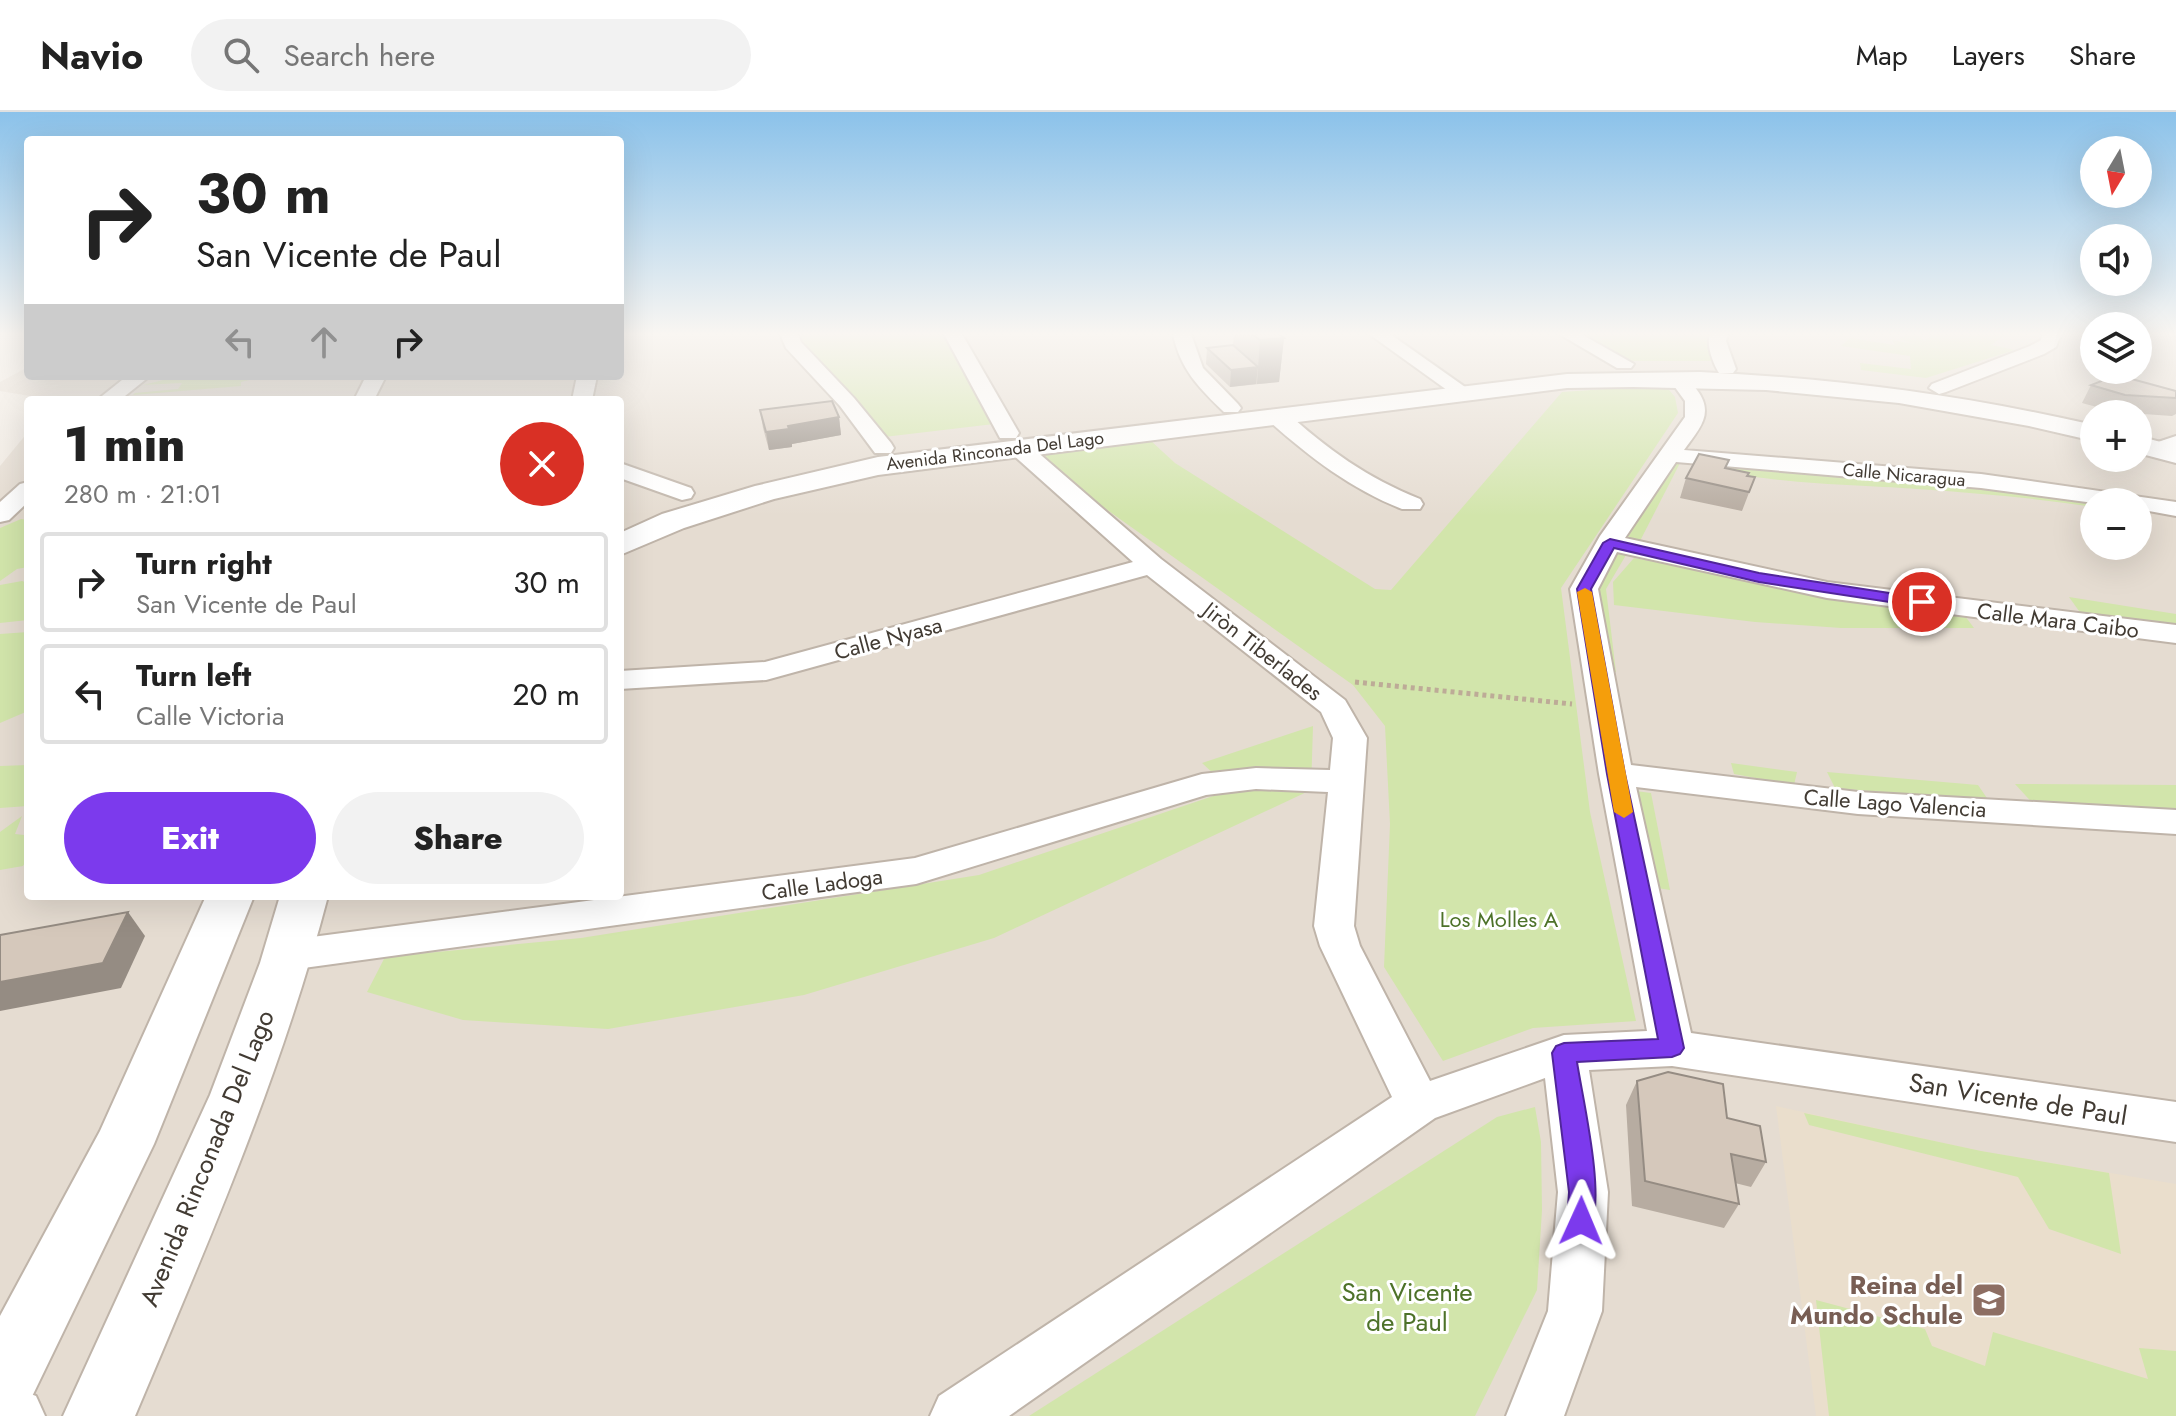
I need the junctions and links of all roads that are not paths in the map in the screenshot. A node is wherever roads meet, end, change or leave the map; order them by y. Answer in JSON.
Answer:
{"nodes":[{"id":1,"x":840,"y":395,"type":"edge"},
{"id":2,"x":987,"y":395,"type":"edge"},
{"id":3,"x":1217,"y":395,"type":"edge"},
{"id":4,"x":1372,"y":395,"type":"edge"},
{"id":5,"x":1408,"y":395,"type":"edge"},
{"id":6,"x":1691,"y":395,"type":"edge"},
{"id":7,"x":1888,"y":395,"type":"edge"},
{"id":8,"x":1973,"y":395,"type":"edge"},
{"id":9,"x":1231,"y":408,"type":"junction"},
{"id":10,"x":1277,"y":416,"type":"junction"},
{"id":11,"x":2080,"y":416,"type":"edge"},
{"id":12,"x":2080,"y":430,"type":"edge"},
{"id":13,"x":1013,"y":440,"type":"junction"},
{"id":14,"x":883,"y":448,"type":"junction"},
{"id":15,"x":1671,"y":456,"type":"junction"},
{"id":16,"x":624,"y":471,"type":"edge"},
{"id":17,"x":24,"y":493,"type":"edge"},
{"id":18,"x":682,"y":493,"type":"junction"},
{"id":19,"x":2080,"y":494,"type":"edge"},
{"id":20,"x":1411,"y":504,"type":"dead end"},
{"id":21,"x":2152,"y":505,"type":"edge"},
{"id":22,"x":645,"y":507,"type":"dead end"},
{"id":23,"x":2176,"y":509,"type":"edge"},
{"id":24,"x":0,"y":515,"type":"edge"},
{"id":25,"x":624,"y":543,"type":"edge"},
{"id":26,"x":1610,"y":543,"type":"junction"},
{"id":27,"x":1152,"y":565,"type":"junction"},
{"id":28,"x":2176,"y":634,"type":"edge"},
{"id":29,"x":624,"y":680,"type":"edge"},
{"id":30,"x":1616,"y":774,"type":"junction"},
{"id":31,"x":1346,"y":783,"type":"junction"},
{"id":32,"x":2176,"y":822,"type":"edge"},
{"id":33,"x":228,"y":900,"type":"edge"},
{"id":34,"x":303,"y":900,"type":"edge"},
{"id":35,"x":289,"y":955,"type":"junction"},
{"id":36,"x":1672,"y":1048,"type":"junction"},
{"id":37,"x":1564,"y":1053,"type":"junction"},
{"id":38,"x":1419,"y":1104,"type":"junction"},
{"id":39,"x":2176,"y":1122,"type":"edge"},
{"id":40,"x":0,"y":1386,"type":"edge"},
{"id":41,"x":0,"y":1412,"type":"edge"},
{"id":42,"x":16,"y":1416,"type":"edge"},
{"id":43,"x":99,"y":1416,"type":"edge"},
{"id":44,"x":959,"y":1416,"type":"edge"},
{"id":45,"x":1535,"y":1416,"type":"edge"}],
"edges":[{"from":1,"to":14,"type":"street"},
{"from":2,"to":13,"type":"street","name":"Jiròn Tiberlades"},
{"from":3,"to":9,"type":"street"},
{"from":4,"to":9,"type":"street","name":"Avenida Rinconada Del Lago"},
{"from":5,"to":10,"type":"street","name":"Avenida Rinconada Del Lago"},
{"from":6,"to":15,"type":"street"},
{"from":7,"to":12,"type":"street","name":"Avenida Rinconada Del Lago"},
{"from":8,"to":11,"type":"street","name":"Avenida Rinconada Del Lago"},
{"from":9,"to":13,"type":"street","name":"Avenida Rinconada Del Lago"},
{"from":10,"to":13,"type":"street","name":"Avenida Rinconada Del Lago"},
{"from":10,"to":20,"type":"street"},
{"from":13,"to":14,"type":"street","name":"Avenida Rinconada Del Lago"},
{"from":13,"to":25,"type":"street","name":"Avenida Rinconada Del Lago"},
{"from":13,"to":27,"type":"street","name":"Jiròn Tiberlades"},
{"from":14,"to":18,"type":"street","name":"Avenida Rinconada Del Lago"},
{"from":15,"to":19,"type":"street","name":"Calle Nicaragua"},
{"from":15,"to":26,"type":"street"},
{"from":16,"to":18,"type":"street"},
{"from":17,"to":24,"type":"street"},
{"from":18,"to":22,"type":"street","name":"Avenida Rinconada Del Lago"},
{"from":21,"to":23,"type":"street","name":"Calle Nicaragua"},
{"from":26,"to":28,"type":"street","name":"Calle Mara Caibo"},
{"from":26,"to":30,"type":"street"},
{"from":27,"to":29,"type":"street","name":"Calle Nyasa"},
{"from":27,"to":31,"type":"street","name":"Jiròn Tiberlades"},
{"from":30,"to":32,"type":"street","name":"Calle Lago Valencia"},
{"from":30,"to":36,"type":"street"},
{"from":31,"to":35,"type":"street","name":"Calle Ladoga"},
{"from":31,"to":38,"type":"street","name":"Jiròn Tiberlades"},
{"from":33,"to":40,"type":"street"},
{"from":34,"to":35,"type":"street","name":"Avenida Rinconada Del Lago"},
{"from":35,"to":43,"type":"street","name":"Avenida Rinconada Del Lago"},
{"from":36,"to":37,"type":"street","name":"San Vicente de Paul"},
{"from":36,"to":39,"type":"street","name":"San Vicente de Paul"},
{"from":37,"to":38,"type":"street","name":"San Vicente de Paul"},
{"from":37,"to":45,"type":"street"},
{"from":38,"to":44,"type":"street","name":"San Vicente de Paul"},
{"from":41,"to":42,"type":"street"}]}
